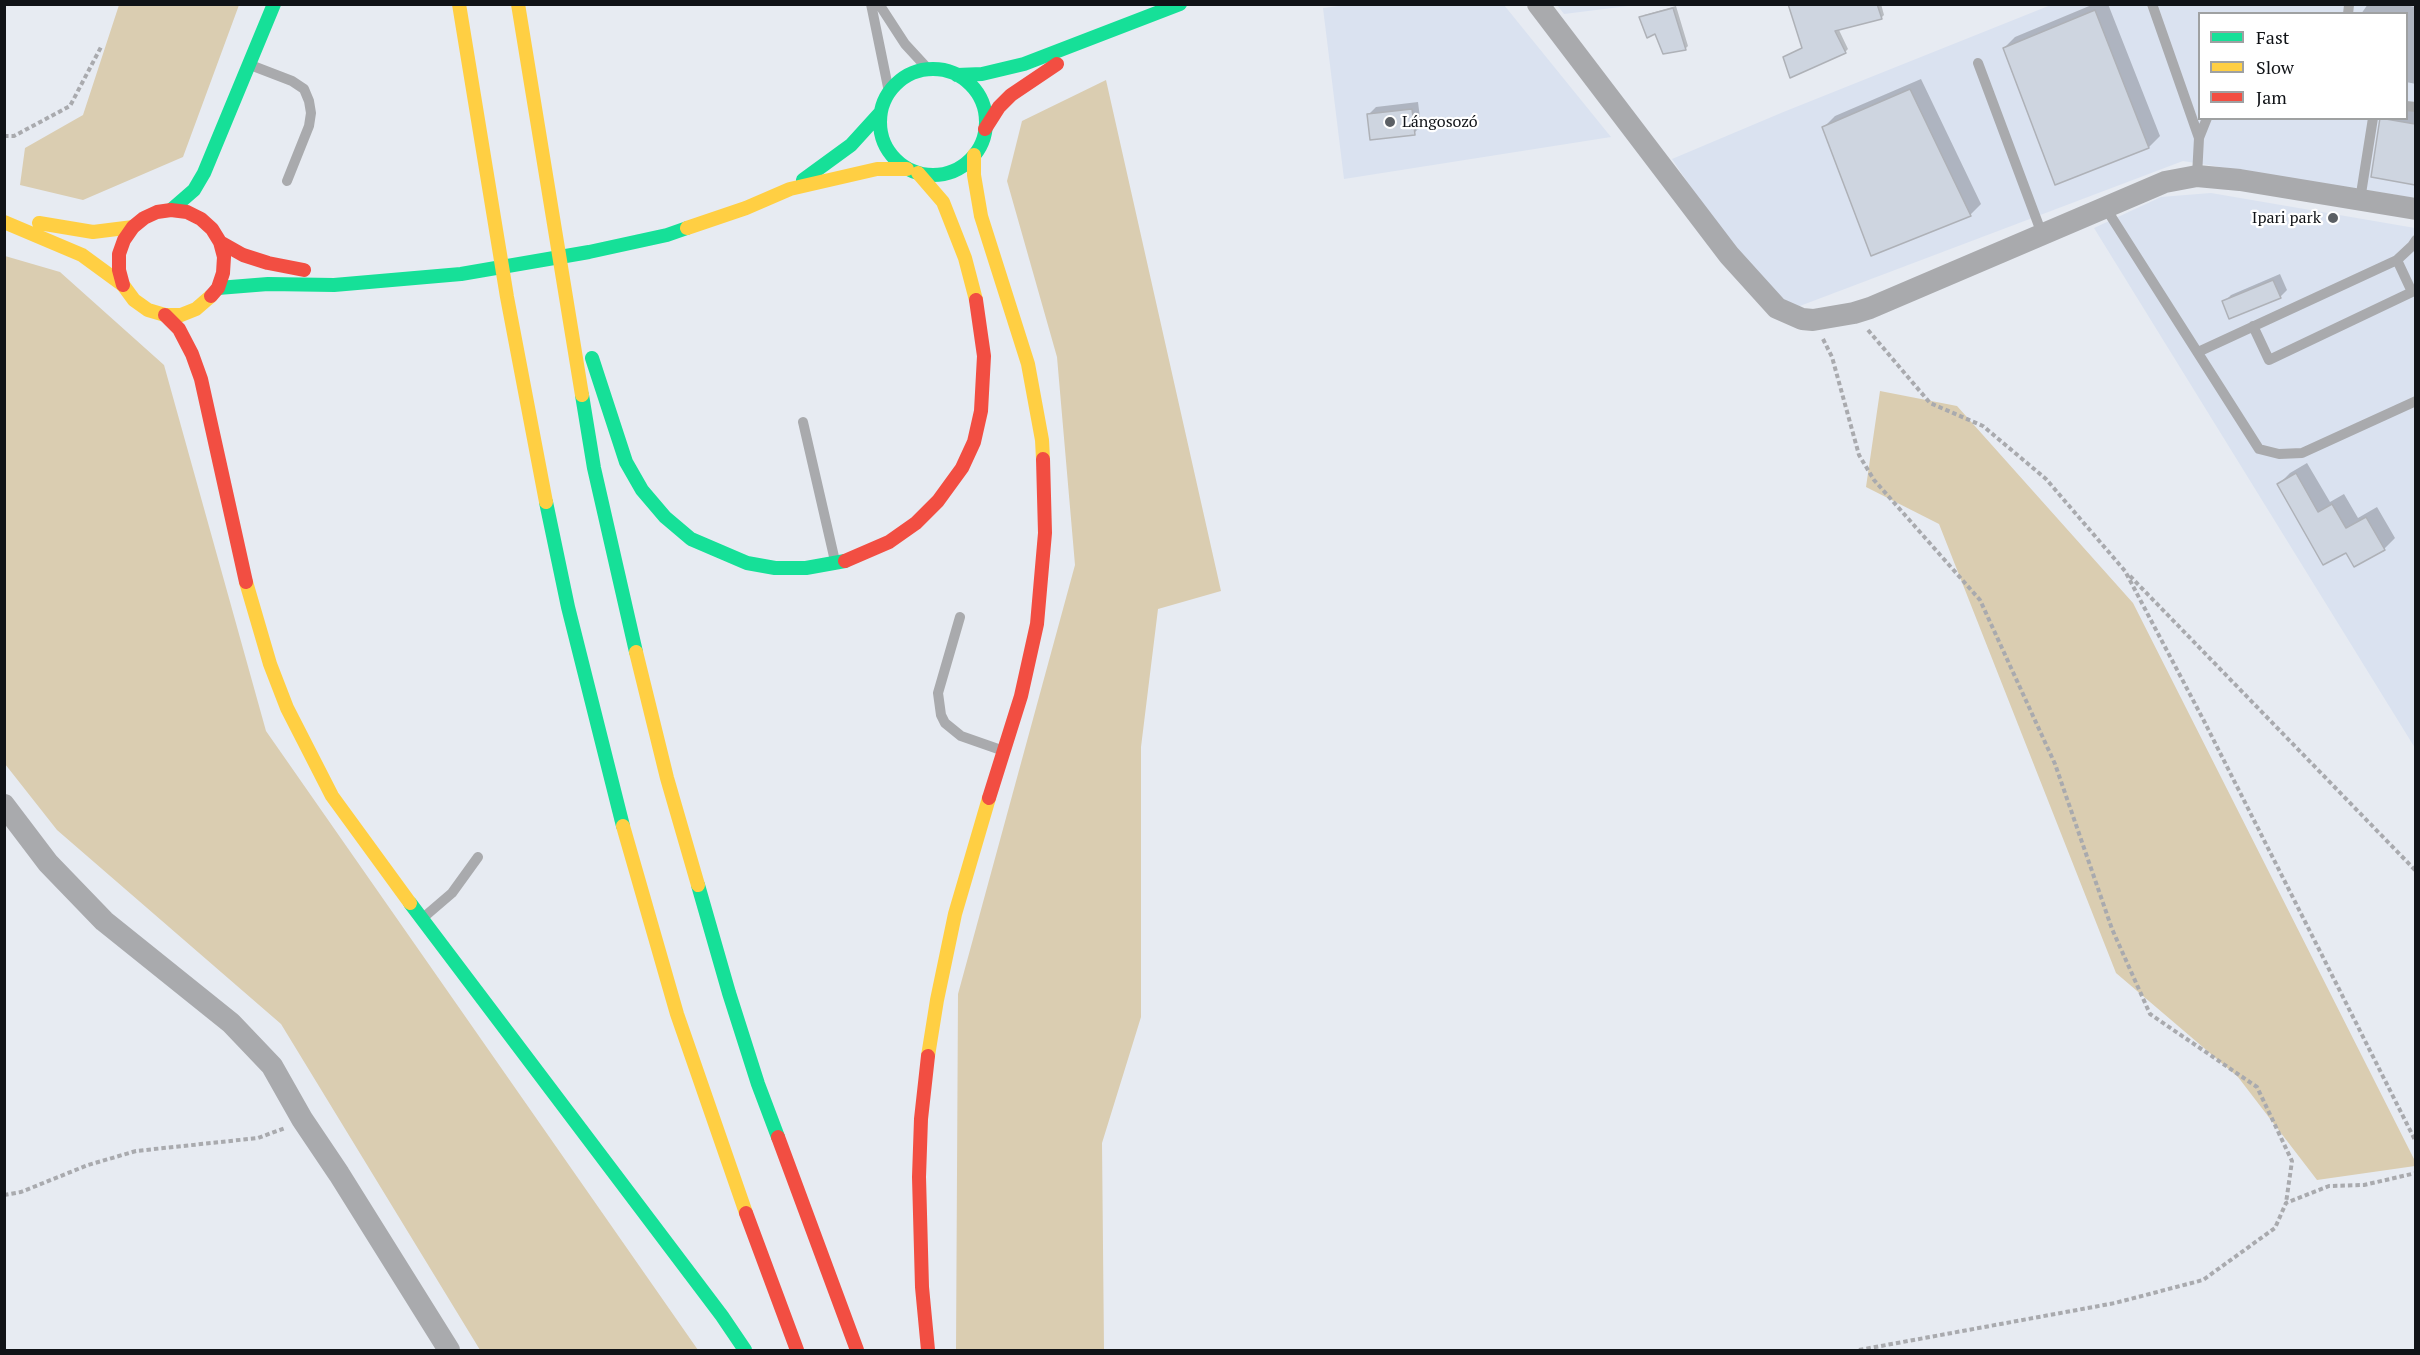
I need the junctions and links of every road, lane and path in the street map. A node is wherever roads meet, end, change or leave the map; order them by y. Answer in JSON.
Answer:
{"nodes":[{"id":1,"x":274,"y":4,"type":"edge"},
{"id":2,"x":459,"y":4,"type":"edge"},
{"id":3,"x":518,"y":4,"type":"edge"},
{"id":4,"x":871,"y":4,"type":"edge"},
{"id":5,"x":879,"y":4,"type":"edge"},
{"id":6,"x":1180,"y":4,"type":"edge"},
{"id":7,"x":1538,"y":4,"type":"edge"},
{"id":8,"x":2152,"y":4,"type":"edge"},
{"id":9,"x":1100,"y":36,"type":"junction"},
{"id":10,"x":101,"y":47,"type":"dead end"},
{"id":11,"x":1978,"y":63,"type":"dead end"},
{"id":12,"x":250,"y":65,"type":"junction"},
{"id":13,"x":928,"y":69,"type":"junction"},
{"id":14,"x":957,"y":75,"type":"junction"},
{"id":15,"x":889,"y":92,"type":"junction"},
{"id":16,"x":881,"y":112,"type":"junction"},
{"id":17,"x":2206,"y":120,"type":"edge"},
{"id":18,"x":2373,"y":120,"type":"edge"},
{"id":19,"x":985,"y":129,"type":"junction"},
{"id":20,"x":4,"y":136,"type":"edge"},
{"id":21,"x":2199,"y":138,"type":"junction"},
{"id":22,"x":974,"y":155,"type":"junction"},
{"id":23,"x":913,"y":171,"type":"junction"},
{"id":24,"x":2197,"y":176,"type":"junction"},
{"id":25,"x":287,"y":181,"type":"dead end"},
{"id":26,"x":790,"y":189,"type":"junction"},
{"id":27,"x":2360,"y":200,"type":"junction"},
{"id":28,"x":2105,"y":207,"type":"junction"},
{"id":29,"x":2415,"y":209,"type":"edge"},
{"id":30,"x":171,"y":210,"type":"junction"},
{"id":31,"x":4,"y":216,"type":"edge"},
{"id":32,"x":4,"y":222,"type":"edge"},
{"id":33,"x":133,"y":227,"type":"junction"},
{"id":34,"x":2042,"y":234,"type":"junction"},
{"id":35,"x":2415,"y":240,"type":"edge"},
{"id":36,"x":220,"y":242,"type":"junction"},
{"id":37,"x":555,"y":242,"type":"junction"},
{"id":38,"x":2397,"y":260,"type":"junction"},
{"id":39,"x":382,"y":279,"type":"junction"},
{"id":40,"x":123,"y":285,"type":"junction"},
{"id":41,"x":218,"y":288,"type":"junction"},
{"id":42,"x":1854,"y":313,"type":"junction"},
{"id":43,"x":165,"y":315,"type":"junction"},
{"id":44,"x":1813,"y":320,"type":"junction"},
{"id":45,"x":2253,"y":326,"type":"junction"},
{"id":46,"x":2198,"y":352,"type":"junction"},
{"id":47,"x":2415,"y":401,"type":"edge"},
{"id":48,"x":803,"y":422,"type":"dead end"},
{"id":49,"x":836,"y":564,"type":"junction"},
{"id":50,"x":2126,"y":572,"type":"junction"},
{"id":51,"x":960,"y":617,"type":"dead end"},
{"id":52,"x":1004,"y":751,"type":"junction"},
{"id":53,"x":4,"y":805,"type":"edge"},
{"id":54,"x":478,"y":857,"type":"dead end"},
{"id":55,"x":2415,"y":872,"type":"edge"},
{"id":56,"x":422,"y":919,"type":"junction"},
{"id":57,"x":302,"y":1119,"type":"junction"},
{"id":58,"x":2415,"y":1142,"type":"edge"},
{"id":59,"x":2415,"y":1173,"type":"edge"},
{"id":60,"x":4,"y":1195,"type":"edge"},
{"id":61,"x":2286,"y":1203,"type":"junction"},
{"id":62,"x":449,"y":1350,"type":"edge"},
{"id":63,"x":745,"y":1350,"type":"edge"},
{"id":64,"x":797,"y":1350,"type":"edge"},
{"id":65,"x":857,"y":1350,"type":"edge"},
{"id":66,"x":928,"y":1350,"type":"edge"},
{"id":67,"x":1859,"y":1350,"type":"edge"}],
"edges":[{"from":1,"to":12,"type":"main road"},
{"from":2,"to":64,"type":"main road"},
{"from":3,"to":37,"type":"main road"},
{"from":4,"to":15,"type":"lane"},
{"from":5,"to":13,"type":"lane"},
{"from":6,"to":9,"type":"main road"},
{"from":7,"to":44,"type":"street"},
{"from":8,"to":21,"type":"lane"},
{"from":9,"to":14,"type":"main road"},
{"from":9,"to":19,"type":"main road"},
{"from":10,"to":20,"type":"path"},
{"from":11,"to":34,"type":"lane"},
{"from":12,"to":25,"type":"lane"},
{"from":12,"to":30,"type":"main road"},
{"from":13,"to":14,"type":"main road"},
{"from":13,"to":15,"type":"main road"},
{"from":14,"to":19,"type":"main road"},
{"from":15,"to":16,"type":"main road"},
{"from":16,"to":23,"type":"main road"},
{"from":16,"to":26,"type":"main road"},
{"from":17,"to":21,"type":"lane"},
{"from":18,"to":27,"type":"lane"},
{"from":19,"to":22,"type":"main road"},
{"from":21,"to":24,"type":"lane"},
{"from":22,"to":23,"type":"main road"},
{"from":22,"to":52,"type":"main road"},
{"from":23,"to":26,"type":"main road"},
{"from":23,"to":49,"type":"main road"},
{"from":24,"to":27,"type":"street"},
{"from":24,"to":28,"type":"street"},
{"from":26,"to":39,"type":"main road"},
{"from":27,"to":29,"type":"street"},
{"from":28,"to":34,"type":"street"},
{"from":28,"to":46,"type":"lane"},
{"from":30,"to":33,"type":"main road"},
{"from":30,"to":36,"type":"main road"},
{"from":31,"to":33,"type":"main road"},
{"from":32,"to":40,"type":"main road"},
{"from":33,"to":40,"type":"main road"},
{"from":34,"to":42,"type":"street"},
{"from":35,"to":38,"type":"lane"},
{"from":36,"to":39,"type":"main road"},
{"from":36,"to":41,"type":"main road"},
{"from":37,"to":49,"type":"main road"},
{"from":37,"to":65,"type":"main road"},
{"from":38,"to":45,"type":"lane"},
{"from":38,"to":45,"type":"lane"},
{"from":39,"to":41,"type":"main road"},
{"from":40,"to":43,"type":"main road"},
{"from":41,"to":43,"type":"main road"},
{"from":42,"to":44,"type":"street"},
{"from":42,"to":50,"type":"path"},
{"from":43,"to":56,"type":"main road"},
{"from":44,"to":61,"type":"path"},
{"from":45,"to":46,"type":"lane"},
{"from":46,"to":47,"type":"lane"},
{"from":48,"to":49,"type":"lane"},
{"from":50,"to":55,"type":"path"},
{"from":50,"to":58,"type":"path"},
{"from":51,"to":52,"type":"lane"},
{"from":52,"to":66,"type":"main road"},
{"from":53,"to":57,"type":"street"},
{"from":54,"to":56,"type":"lane"},
{"from":56,"to":63,"type":"main road"},
{"from":57,"to":60,"type":"path"},
{"from":57,"to":62,"type":"street"},
{"from":59,"to":61,"type":"path"},
{"from":61,"to":67,"type":"path"}]}
